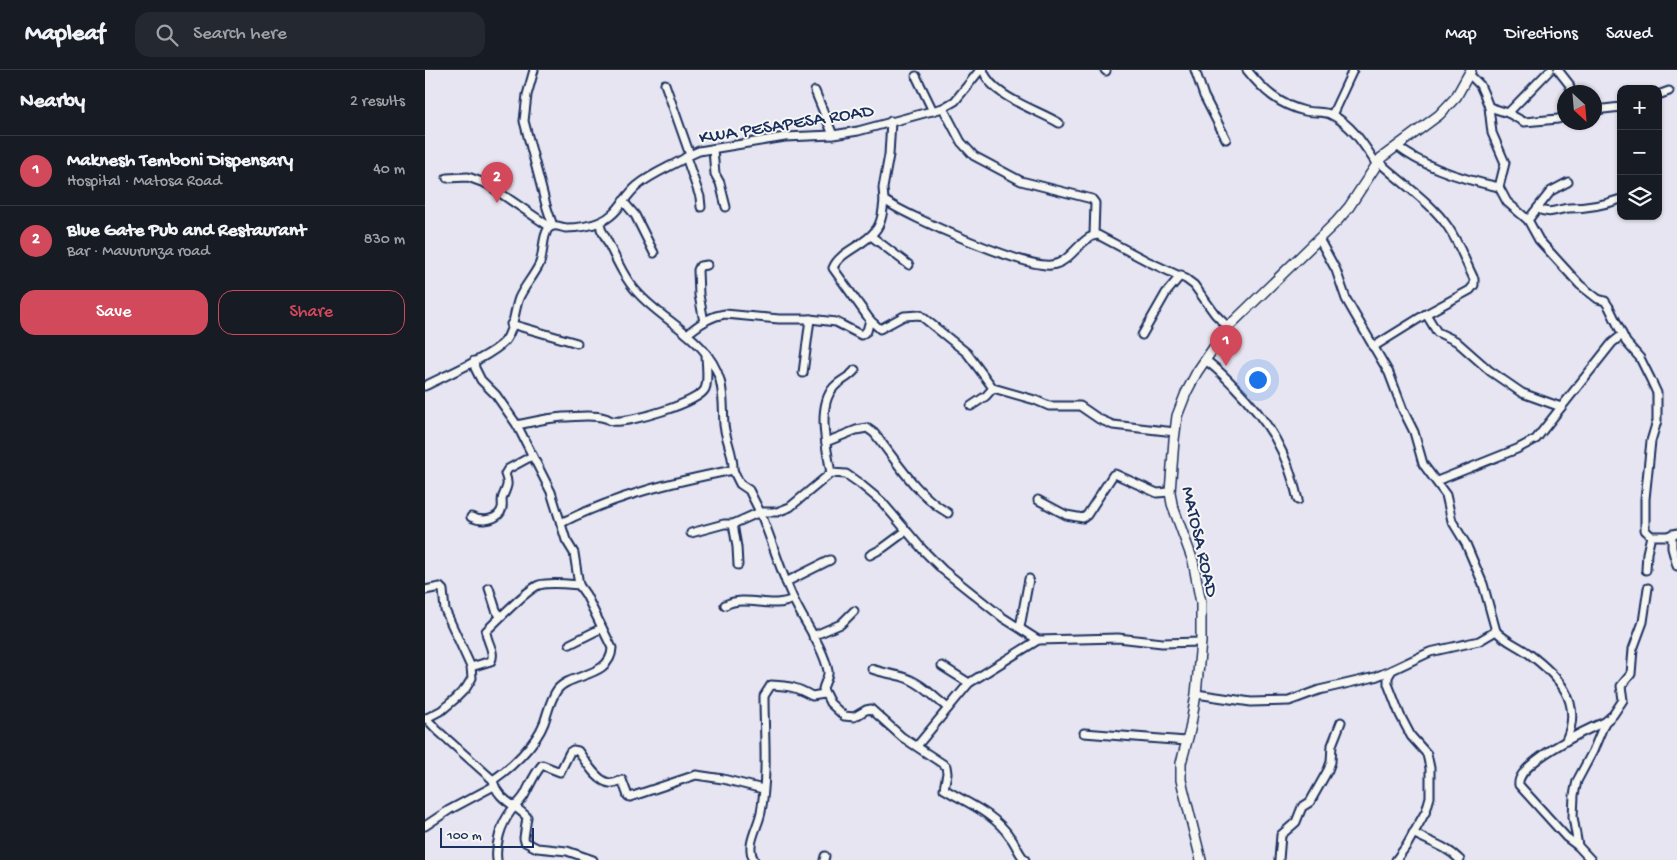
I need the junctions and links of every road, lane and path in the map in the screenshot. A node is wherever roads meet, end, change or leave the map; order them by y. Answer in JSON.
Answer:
{"nodes":[{"id":1,"x":534,"y":70,"type":"edge"},
{"id":2,"x":981,"y":70,"type":"edge"},
{"id":3,"x":1195,"y":70,"type":"edge"},
{"id":4,"x":1247,"y":70,"type":"edge"},
{"id":5,"x":1353,"y":70,"type":"edge"},
{"id":6,"x":1550,"y":70,"type":"edge"},
{"id":7,"x":1558,"y":70,"type":"edge"},
{"id":8,"x":1470,"y":72,"type":"edge"},
{"id":9,"x":917,"y":76,"type":"dead end"},
{"id":10,"x":665,"y":84,"type":"dead end"},
{"id":11,"x":1569,"y":85,"type":"edge"},
{"id":12,"x":815,"y":91,"type":"dead end"},
{"id":13,"x":1669,"y":91,"type":"dead end"},
{"id":14,"x":1662,"y":94,"type":"edge"},
{"id":15,"x":1489,"y":107,"type":"junction"},
{"id":16,"x":1617,"y":107,"type":"edge"},
{"id":17,"x":943,"y":108,"type":"junction"},
{"id":18,"x":1602,"y":109,"type":"edge"},
{"id":19,"x":933,"y":111,"type":"junction"},
{"id":20,"x":1508,"y":113,"type":"junction"},
{"id":21,"x":1331,"y":115,"type":"junction"},
{"id":22,"x":1557,"y":119,"type":"edge"},
{"id":23,"x":891,"y":121,"type":"junction"},
{"id":24,"x":1059,"y":123,"type":"dead end"},
{"id":25,"x":833,"y":135,"type":"junction"},
{"id":26,"x":1226,"y":139,"type":"dead end"},
{"id":27,"x":1397,"y":146,"type":"junction"},
{"id":28,"x":713,"y":149,"type":"junction"},
{"id":29,"x":688,"y":156,"type":"junction"},
{"id":30,"x":1377,"y":162,"type":"junction"},
{"id":31,"x":447,"y":178,"type":"dead end"},
{"id":32,"x":1568,"y":182,"type":"dead end"},
{"id":33,"x":1499,"y":187,"type":"junction"},
{"id":34,"x":884,"y":200,"type":"junction"},
{"id":35,"x":1617,"y":200,"type":"edge"},
{"id":36,"x":623,"y":201,"type":"junction"},
{"id":37,"x":725,"y":206,"type":"dead end"},
{"id":38,"x":701,"y":207,"type":"dead end"},
{"id":39,"x":1538,"y":209,"type":"junction"},
{"id":40,"x":1529,"y":220,"type":"junction"},
{"id":41,"x":600,"y":222,"type":"junction"},
{"id":42,"x":552,"y":226,"type":"junction"},
{"id":43,"x":1094,"y":235,"type":"junction"},
{"id":44,"x":871,"y":236,"type":"junction"},
{"id":45,"x":1319,"y":240,"type":"junction"},
{"id":46,"x":654,"y":253,"type":"dead end"},
{"id":47,"x":707,"y":265,"type":"dead end"},
{"id":48,"x":909,"y":265,"type":"dead end"},
{"id":49,"x":1181,"y":275,"type":"junction"},
{"id":50,"x":1426,"y":314,"type":"junction"},
{"id":51,"x":811,"y":318,"type":"junction"},
{"id":52,"x":870,"y":320,"type":"junction"},
{"id":53,"x":704,"y":322,"type":"junction"},
{"id":54,"x":511,"y":324,"type":"junction"},
{"id":55,"x":1228,"y":327,"type":"junction"},
{"id":56,"x":687,"y":334,"type":"junction"},
{"id":57,"x":1623,"y":334,"type":"junction"},
{"id":58,"x":1142,"y":335,"type":"dead end"},
{"id":59,"x":577,"y":342,"type":"dead end"},
{"id":60,"x":1373,"y":347,"type":"junction"},
{"id":61,"x":706,"y":354,"type":"junction"},
{"id":62,"x":1205,"y":360,"type":"junction"},
{"id":63,"x":474,"y":361,"type":"junction"},
{"id":64,"x":855,"y":370,"type":"dead end"},
{"id":65,"x":803,"y":373,"type":"dead end"},
{"id":66,"x":425,"y":386,"type":"edge"},
{"id":67,"x":993,"y":388,"type":"junction"},
{"id":68,"x":971,"y":406,"type":"dead end"},
{"id":69,"x":1561,"y":407,"type":"junction"},
{"id":70,"x":517,"y":425,"type":"junction"},
{"id":71,"x":1175,"y":432,"type":"junction"},
{"id":72,"x":826,"y":442,"type":"junction"},
{"id":73,"x":532,"y":456,"type":"junction"},
{"id":74,"x":733,"y":470,"type":"junction"},
{"id":75,"x":831,"y":473,"type":"junction"},
{"id":76,"x":1437,"y":481,"type":"junction"},
{"id":77,"x":1170,"y":492,"type":"junction"},
{"id":78,"x":1038,"y":500,"type":"dead end"},
{"id":79,"x":1298,"y":500,"type":"dead end"},
{"id":80,"x":760,"y":512,"type":"junction"},
{"id":81,"x":948,"y":513,"type":"dead end"},
{"id":82,"x":471,"y":517,"type":"dead end"},
{"id":83,"x":561,"y":523,"type":"junction"},
{"id":84,"x":733,"y":524,"type":"junction"},
{"id":85,"x":906,"y":531,"type":"junction"},
{"id":86,"x":691,"y":533,"type":"dead end"},
{"id":87,"x":1675,"y":534,"type":"edge"},
{"id":88,"x":1651,"y":536,"type":"junction"},
{"id":89,"x":870,"y":555,"type":"dead end"},
{"id":90,"x":830,"y":560,"type":"dead end"},
{"id":91,"x":739,"y":566,"type":"dead end"},
{"id":92,"x":1677,"y":566,"type":"edge"},
{"id":93,"x":1646,"y":570,"type":"dead end"},
{"id":94,"x":1029,"y":579,"type":"dead end"},
{"id":95,"x":786,"y":582,"type":"junction"},
{"id":96,"x":579,"y":585,"type":"junction"},
{"id":97,"x":489,"y":588,"type":"dead end"},
{"id":98,"x":1648,"y":588,"type":"dead end"},
{"id":99,"x":425,"y":590,"type":"edge"},
{"id":100,"x":793,"y":599,"type":"junction"},
{"id":101,"x":725,"y":605,"type":"dead end"},
{"id":102,"x":854,"y":611,"type":"dead end"},
{"id":103,"x":500,"y":616,"type":"junction"},
{"id":104,"x":1020,"y":627,"type":"junction"},
{"id":105,"x":602,"y":628,"type":"junction"},
{"id":106,"x":1496,"y":631,"type":"junction"},
{"id":107,"x":813,"y":636,"type":"junction"},
{"id":108,"x":1038,"y":640,"type":"junction"},
{"id":109,"x":1201,"y":642,"type":"junction"},
{"id":110,"x":569,"y":644,"type":"dead end"},
{"id":111,"x":942,"y":666,"type":"dead end"},
{"id":112,"x":471,"y":667,"type":"junction"},
{"id":113,"x":872,"y":669,"type":"dead end"},
{"id":114,"x":1392,"y":670,"type":"junction"},
{"id":115,"x":969,"y":683,"type":"junction"},
{"id":116,"x":825,"y":694,"type":"junction"},
{"id":117,"x":1196,"y":694,"type":"junction"},
{"id":118,"x":948,"y":708,"type":"junction"},
{"id":119,"x":425,"y":719,"type":"edge"},
{"id":120,"x":1341,"y":722,"type":"dead end"},
{"id":121,"x":1605,"y":722,"type":"junction"},
{"id":122,"x":1084,"y":733,"type":"dead end"},
{"id":123,"x":1567,"y":740,"type":"junction"},
{"id":124,"x":1186,"y":741,"type":"junction"},
{"id":125,"x":917,"y":746,"type":"junction"},
{"id":126,"x":494,"y":783,"type":"junction"},
{"id":127,"x":763,"y":789,"type":"junction"},
{"id":128,"x":514,"y":807,"type":"junction"},
{"id":129,"x":425,"y":826,"type":"edge"},
{"id":130,"x":1413,"y":833,"type":"junction"},
{"id":131,"x":1578,"y":846,"type":"junction"},
{"id":132,"x":570,"y":856,"type":"edge"},
{"id":133,"x":497,"y":860,"type":"edge"},
{"id":134,"x":593,"y":860,"type":"edge"},
{"id":135,"x":754,"y":860,"type":"edge"},
{"id":136,"x":1025,"y":860,"type":"edge"},
{"id":137,"x":1201,"y":860,"type":"edge"},
{"id":138,"x":1279,"y":860,"type":"edge"},
{"id":139,"x":1396,"y":860,"type":"edge"},
{"id":140,"x":1459,"y":860,"type":"edge"},
{"id":141,"x":1591,"y":860,"type":"edge"}],
"edges":[{"from":1,"to":42,"type":"street"},
{"from":2,"to":17,"type":"street","name":"KWA PESAPESA ROAD"},
{"from":2,"to":24,"type":"street"},
{"from":3,"to":26,"type":"street"},
{"from":4,"to":21,"type":"street"},
{"from":5,"to":21,"type":"street"},
{"from":6,"to":20,"type":"street"},
{"from":7,"to":11,"type":"street"},
{"from":8,"to":15,"type":"street"},
{"from":8,"to":27,"type":"street","name":"MATOSA ROAD"},
{"from":9,"to":19,"type":"street"},
{"from":10,"to":29,"type":"street"},
{"from":12,"to":25,"type":"street"},
{"from":13,"to":14,"type":"street"},
{"from":15,"to":20,"type":"street"},
{"from":15,"to":33,"type":"street"},
{"from":16,"to":18,"type":"street"},
{"from":17,"to":19,"type":"street","name":"KWA PESAPESA ROAD"},
{"from":17,"to":43,"type":"street"},
{"from":19,"to":23,"type":"street","name":"KWA PESAPESA ROAD"},
{"from":20,"to":22,"type":"street"},
{"from":21,"to":30,"type":"street"},
{"from":23,"to":25,"type":"street","name":"KWA PESAPESA ROAD"},
{"from":23,"to":34,"type":"street"},
{"from":25,"to":28,"type":"street","name":"KWA PESAPESA ROAD"},
{"from":27,"to":30,"type":"street","name":"MATOSA ROAD"},
{"from":27,"to":33,"type":"street"},
{"from":28,"to":29,"type":"street","name":"KWA PESAPESA ROAD"},
{"from":28,"to":37,"type":"street"},
{"from":29,"to":36,"type":"street","name":"KWA PESAPESA ROAD"},
{"from":29,"to":38,"type":"street"},
{"from":30,"to":45,"type":"street","name":"MATOSA ROAD"},
{"from":30,"to":50,"type":"street"},
{"from":31,"to":42,"type":"street"},
{"from":32,"to":39,"type":"street"},
{"from":33,"to":40,"type":"street"},
{"from":34,"to":43,"type":"street"},
{"from":34,"to":44,"type":"street"},
{"from":35,"to":39,"type":"street"},
{"from":36,"to":41,"type":"street","name":"KWA PESAPESA ROAD"},
{"from":36,"to":46,"type":"street"},
{"from":39,"to":40,"type":"street"},
{"from":40,"to":57,"type":"street"},
{"from":41,"to":42,"type":"street","name":"KWA PESAPESA ROAD"},
{"from":41,"to":56,"type":"street"},
{"from":42,"to":54,"type":"street"},
{"from":43,"to":49,"type":"street"},
{"from":44,"to":48,"type":"street"},
{"from":44,"to":52,"type":"street"},
{"from":45,"to":55,"type":"street","name":"MATOSA ROAD"},
{"from":45,"to":60,"type":"street"},
{"from":47,"to":53,"type":"street"},
{"from":49,"to":55,"type":"street"},
{"from":49,"to":58,"type":"street"},
{"from":50,"to":60,"type":"street"},
{"from":50,"to":69,"type":"street"},
{"from":51,"to":52,"type":"street"},
{"from":51,"to":53,"type":"street"},
{"from":51,"to":65,"type":"street"},
{"from":52,"to":67,"type":"street"},
{"from":53,"to":56,"type":"street"},
{"from":54,"to":59,"type":"street"},
{"from":54,"to":63,"type":"street"},
{"from":55,"to":62,"type":"street","name":"MATOSA ROAD"},
{"from":56,"to":61,"type":"street"},
{"from":57,"to":69,"type":"street"},
{"from":57,"to":88,"type":"street"},
{"from":60,"to":76,"type":"street"},
{"from":61,"to":70,"type":"street"},
{"from":61,"to":74,"type":"street"},
{"from":62,"to":71,"type":"street","name":"MATOSA ROAD"},
{"from":62,"to":79,"type":"street"},
{"from":63,"to":66,"type":"street"},
{"from":63,"to":70,"type":"street"},
{"from":64,"to":72,"type":"street"},
{"from":67,"to":68,"type":"street"},
{"from":67,"to":71,"type":"street"},
{"from":69,"to":76,"type":"street"},
{"from":70,"to":73,"type":"street"},
{"from":71,"to":77,"type":"street","name":"MATOSA ROAD"},
{"from":72,"to":75,"type":"street"},
{"from":72,"to":81,"type":"street"},
{"from":73,"to":82,"type":"street"},
{"from":73,"to":83,"type":"street"},
{"from":74,"to":80,"type":"street"},
{"from":74,"to":83,"type":"street"},
{"from":75,"to":80,"type":"street"},
{"from":75,"to":85,"type":"street"},
{"from":76,"to":106,"type":"street"},
{"from":77,"to":78,"type":"street"},
{"from":77,"to":109,"type":"street","name":"MATOSA ROAD"},
{"from":80,"to":84,"type":"street"},
{"from":80,"to":95,"type":"street"},
{"from":83,"to":96,"type":"street"},
{"from":84,"to":86,"type":"street"},
{"from":84,"to":91,"type":"street"},
{"from":85,"to":89,"type":"street"},
{"from":85,"to":104,"type":"street"},
{"from":87,"to":88,"type":"street"},
{"from":87,"to":92,"type":"street"},
{"from":88,"to":93,"type":"street"},
{"from":90,"to":95,"type":"street"},
{"from":94,"to":104,"type":"street"},
{"from":95,"to":100,"type":"street"},
{"from":96,"to":103,"type":"street"},
{"from":96,"to":105,"type":"street"},
{"from":97,"to":103,"type":"street"},
{"from":98,"to":121,"type":"street"},
{"from":99,"to":112,"type":"street"},
{"from":100,"to":101,"type":"street"},
{"from":100,"to":107,"type":"street"},
{"from":102,"to":107,"type":"street"},
{"from":103,"to":112,"type":"street"},
{"from":104,"to":108,"type":"street"},
{"from":105,"to":110,"type":"street"},
{"from":105,"to":126,"type":"street"},
{"from":106,"to":114,"type":"street"},
{"from":106,"to":123,"type":"street"},
{"from":107,"to":116,"type":"street"},
{"from":108,"to":109,"type":"street"},
{"from":108,"to":115,"type":"street"},
{"from":109,"to":117,"type":"street","name":"MATOSA ROAD"},
{"from":111,"to":115,"type":"street"},
{"from":112,"to":119,"type":"street"},
{"from":113,"to":118,"type":"street"},
{"from":114,"to":117,"type":"street"},
{"from":114,"to":130,"type":"street"},
{"from":115,"to":118,"type":"street"},
{"from":116,"to":125,"type":"street"},
{"from":116,"to":127,"type":"street"},
{"from":117,"to":124,"type":"street","name":"MATOSA ROAD"},
{"from":118,"to":125,"type":"street"},
{"from":119,"to":126,"type":"street"},
{"from":120,"to":138,"type":"street"},
{"from":121,"to":123,"type":"street"},
{"from":121,"to":131,"type":"street"},
{"from":122,"to":124,"type":"street"},
{"from":123,"to":131,"type":"street"},
{"from":124,"to":137,"type":"street","name":"MATOSA ROAD"},
{"from":125,"to":136,"type":"street"},
{"from":126,"to":128,"type":"street"},
{"from":126,"to":129,"type":"street"},
{"from":127,"to":128,"type":"street"},
{"from":127,"to":135,"type":"street"},
{"from":128,"to":132,"type":"street"},
{"from":128,"to":133,"type":"street"},
{"from":130,"to":139,"type":"street"},
{"from":130,"to":140,"type":"street"},
{"from":131,"to":141,"type":"street"},
{"from":132,"to":134,"type":"street"}]}
